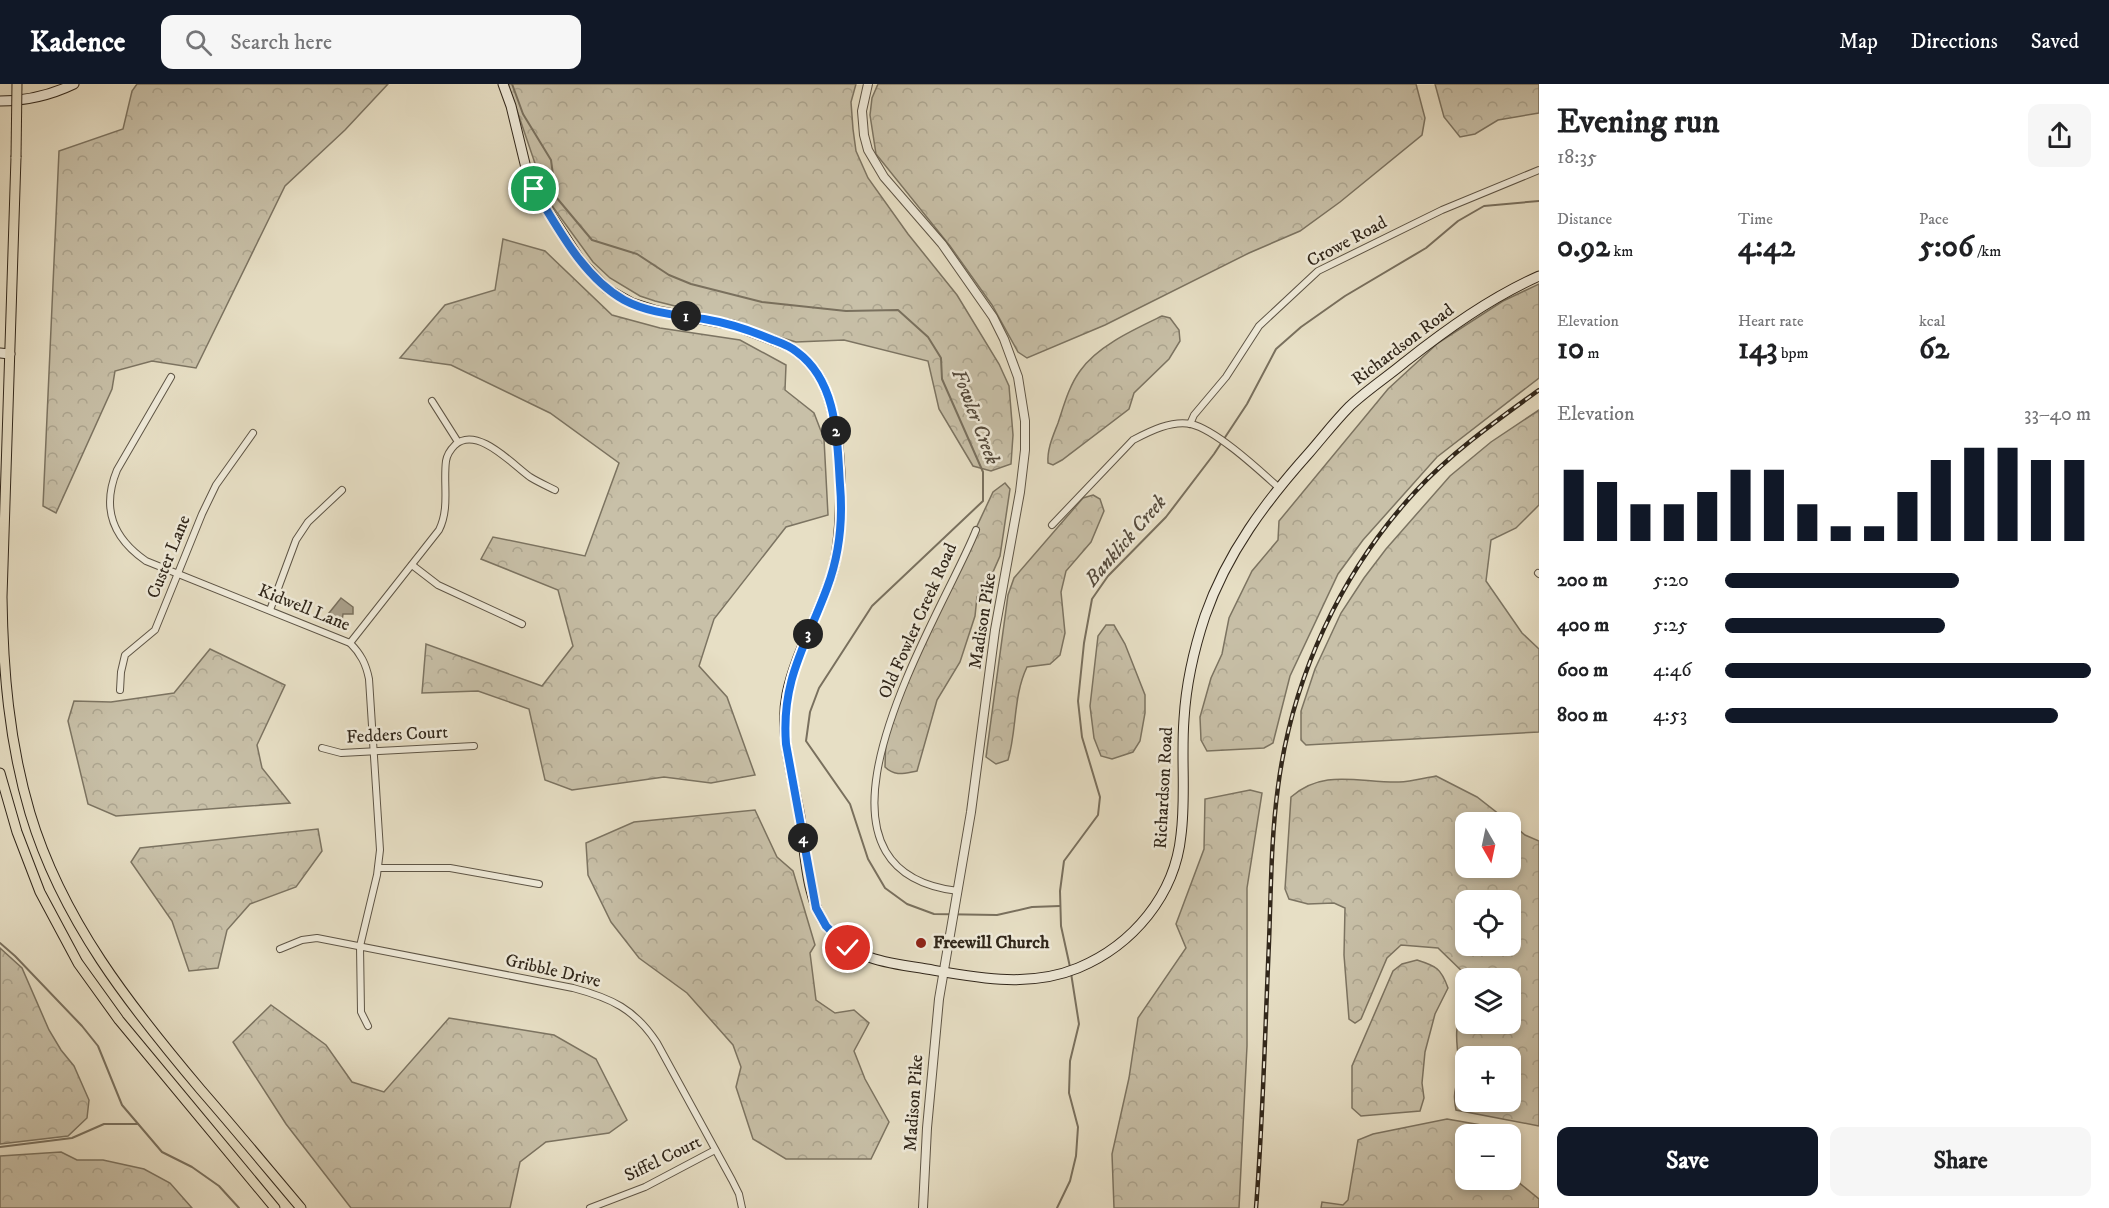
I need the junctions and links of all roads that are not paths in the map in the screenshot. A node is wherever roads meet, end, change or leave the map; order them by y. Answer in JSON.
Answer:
{"nodes":[{"id":1,"x":17,"y":84,"type":"edge"},
{"id":2,"x":74,"y":84,"type":"edge"},
{"id":3,"x":503,"y":84,"type":"edge"},
{"id":4,"x":868,"y":84,"type":"edge"},
{"id":5,"x":0,"y":101,"type":"edge"},
{"id":6,"x":1539,"y":170,"type":"edge"},
{"id":7,"x":1539,"y":276,"type":"edge"},
{"id":8,"x":5,"y":353,"type":"edge"},
{"id":9,"x":171,"y":376,"type":"dead end"},
{"id":10,"x":432,"y":401,"type":"dead end"},
{"id":11,"x":1190,"y":424,"type":"junction"},
{"id":12,"x":253,"y":433,"type":"dead end"},
{"id":13,"x":458,"y":442,"type":"junction"},
{"id":14,"x":1278,"y":487,"type":"junction"},
{"id":15,"x":342,"y":490,"type":"dead end"},
{"id":16,"x":555,"y":490,"type":"dead end"},
{"id":17,"x":1052,"y":525,"type":"dead end"},
{"id":18,"x":976,"y":530,"type":"dead end"},
{"id":19,"x":412,"y":565,"type":"junction"},
{"id":20,"x":178,"y":575,"type":"junction"},
{"id":21,"x":270,"y":610,"type":"junction"},
{"id":22,"x":522,"y":624,"type":"dead end"},
{"id":23,"x":350,"y":643,"type":"junction"},
{"id":24,"x":120,"y":690,"type":"dead end"},
{"id":25,"x":474,"y":746,"type":"dead end"},
{"id":26,"x":322,"y":748,"type":"dead end"},
{"id":27,"x":375,"y":751,"type":"junction"},
{"id":28,"x":0,"y":773,"type":"edge"},
{"id":29,"x":378,"y":868,"type":"junction"},
{"id":30,"x":539,"y":884,"type":"dead end"},
{"id":31,"x":957,"y":891,"type":"junction"},
{"id":32,"x":360,"y":946,"type":"junction"},
{"id":33,"x":280,"y":949,"type":"dead end"},
{"id":34,"x":943,"y":971,"type":"junction"},
{"id":35,"x":368,"y":1026,"type":"dead end"},
{"id":36,"x":715,"y":1150,"type":"junction"},
{"id":37,"x":275,"y":1208,"type":"edge"},
{"id":38,"x":302,"y":1208,"type":"edge"},
{"id":39,"x":590,"y":1208,"type":"edge"},
{"id":40,"x":742,"y":1208,"type":"edge"},
{"id":41,"x":923,"y":1208,"type":"edge"}],
"edges":[{"from":1,"to":8,"type":"main road","bridge":true},
{"from":2,"to":5,"type":"main road"},
{"from":3,"to":34,"type":"main road","name":"Richardson Road"},
{"from":4,"to":31,"type":"street","name":"Madison Pike"},
{"from":6,"to":11,"type":"street","name":"Crowe Road"},
{"from":7,"to":14,"type":"main road","name":"Richardson Road"},
{"from":8,"to":38,"type":"main road"},
{"from":9,"to":20,"type":"street","name":"Kidwell Lane"},
{"from":10,"to":13,"type":"street"},
{"from":11,"to":14,"type":"street"},
{"from":11,"to":17,"type":"street"},
{"from":12,"to":20,"type":"street","name":"Custer Lane"},
{"from":13,"to":16,"type":"street"},
{"from":13,"to":19,"type":"street"},
{"from":14,"to":34,"type":"main road","name":"Richardson Road"},
{"from":15,"to":21,"type":"street"},
{"from":18,"to":31,"type":"street","name":"Old Fowler Creek Road"},
{"from":19,"to":22,"type":"street"},
{"from":19,"to":23,"type":"street"},
{"from":20,"to":21,"type":"street","name":"Kidwell Lane"},
{"from":20,"to":24,"type":"street","name":"Custer Lane"},
{"from":21,"to":23,"type":"street","name":"Kidwell Lane"},
{"from":23,"to":27,"type":"street","name":"Kidwell Lane"},
{"from":25,"to":27,"type":"street","name":"Fedders Court"},
{"from":26,"to":27,"type":"street","name":"Fedders Court"},
{"from":27,"to":29,"type":"street","name":"Kidwell Lane"},
{"from":28,"to":37,"type":"main road"},
{"from":29,"to":30,"type":"street"},
{"from":29,"to":32,"type":"street","name":"Kidwell Lane"},
{"from":31,"to":34,"type":"street","name":"Madison Pike"},
{"from":32,"to":33,"type":"street","name":"Gribble Drive"},
{"from":32,"to":35,"type":"street","name":"Kidwell Lane"},
{"from":32,"to":36,"type":"street","name":"Gribble Drive"},
{"from":34,"to":41,"type":"street","name":"Madison Pike"},
{"from":36,"to":39,"type":"street","name":"Siffel Court"},
{"from":36,"to":40,"type":"street","name":"Gribble Drive"}]}
